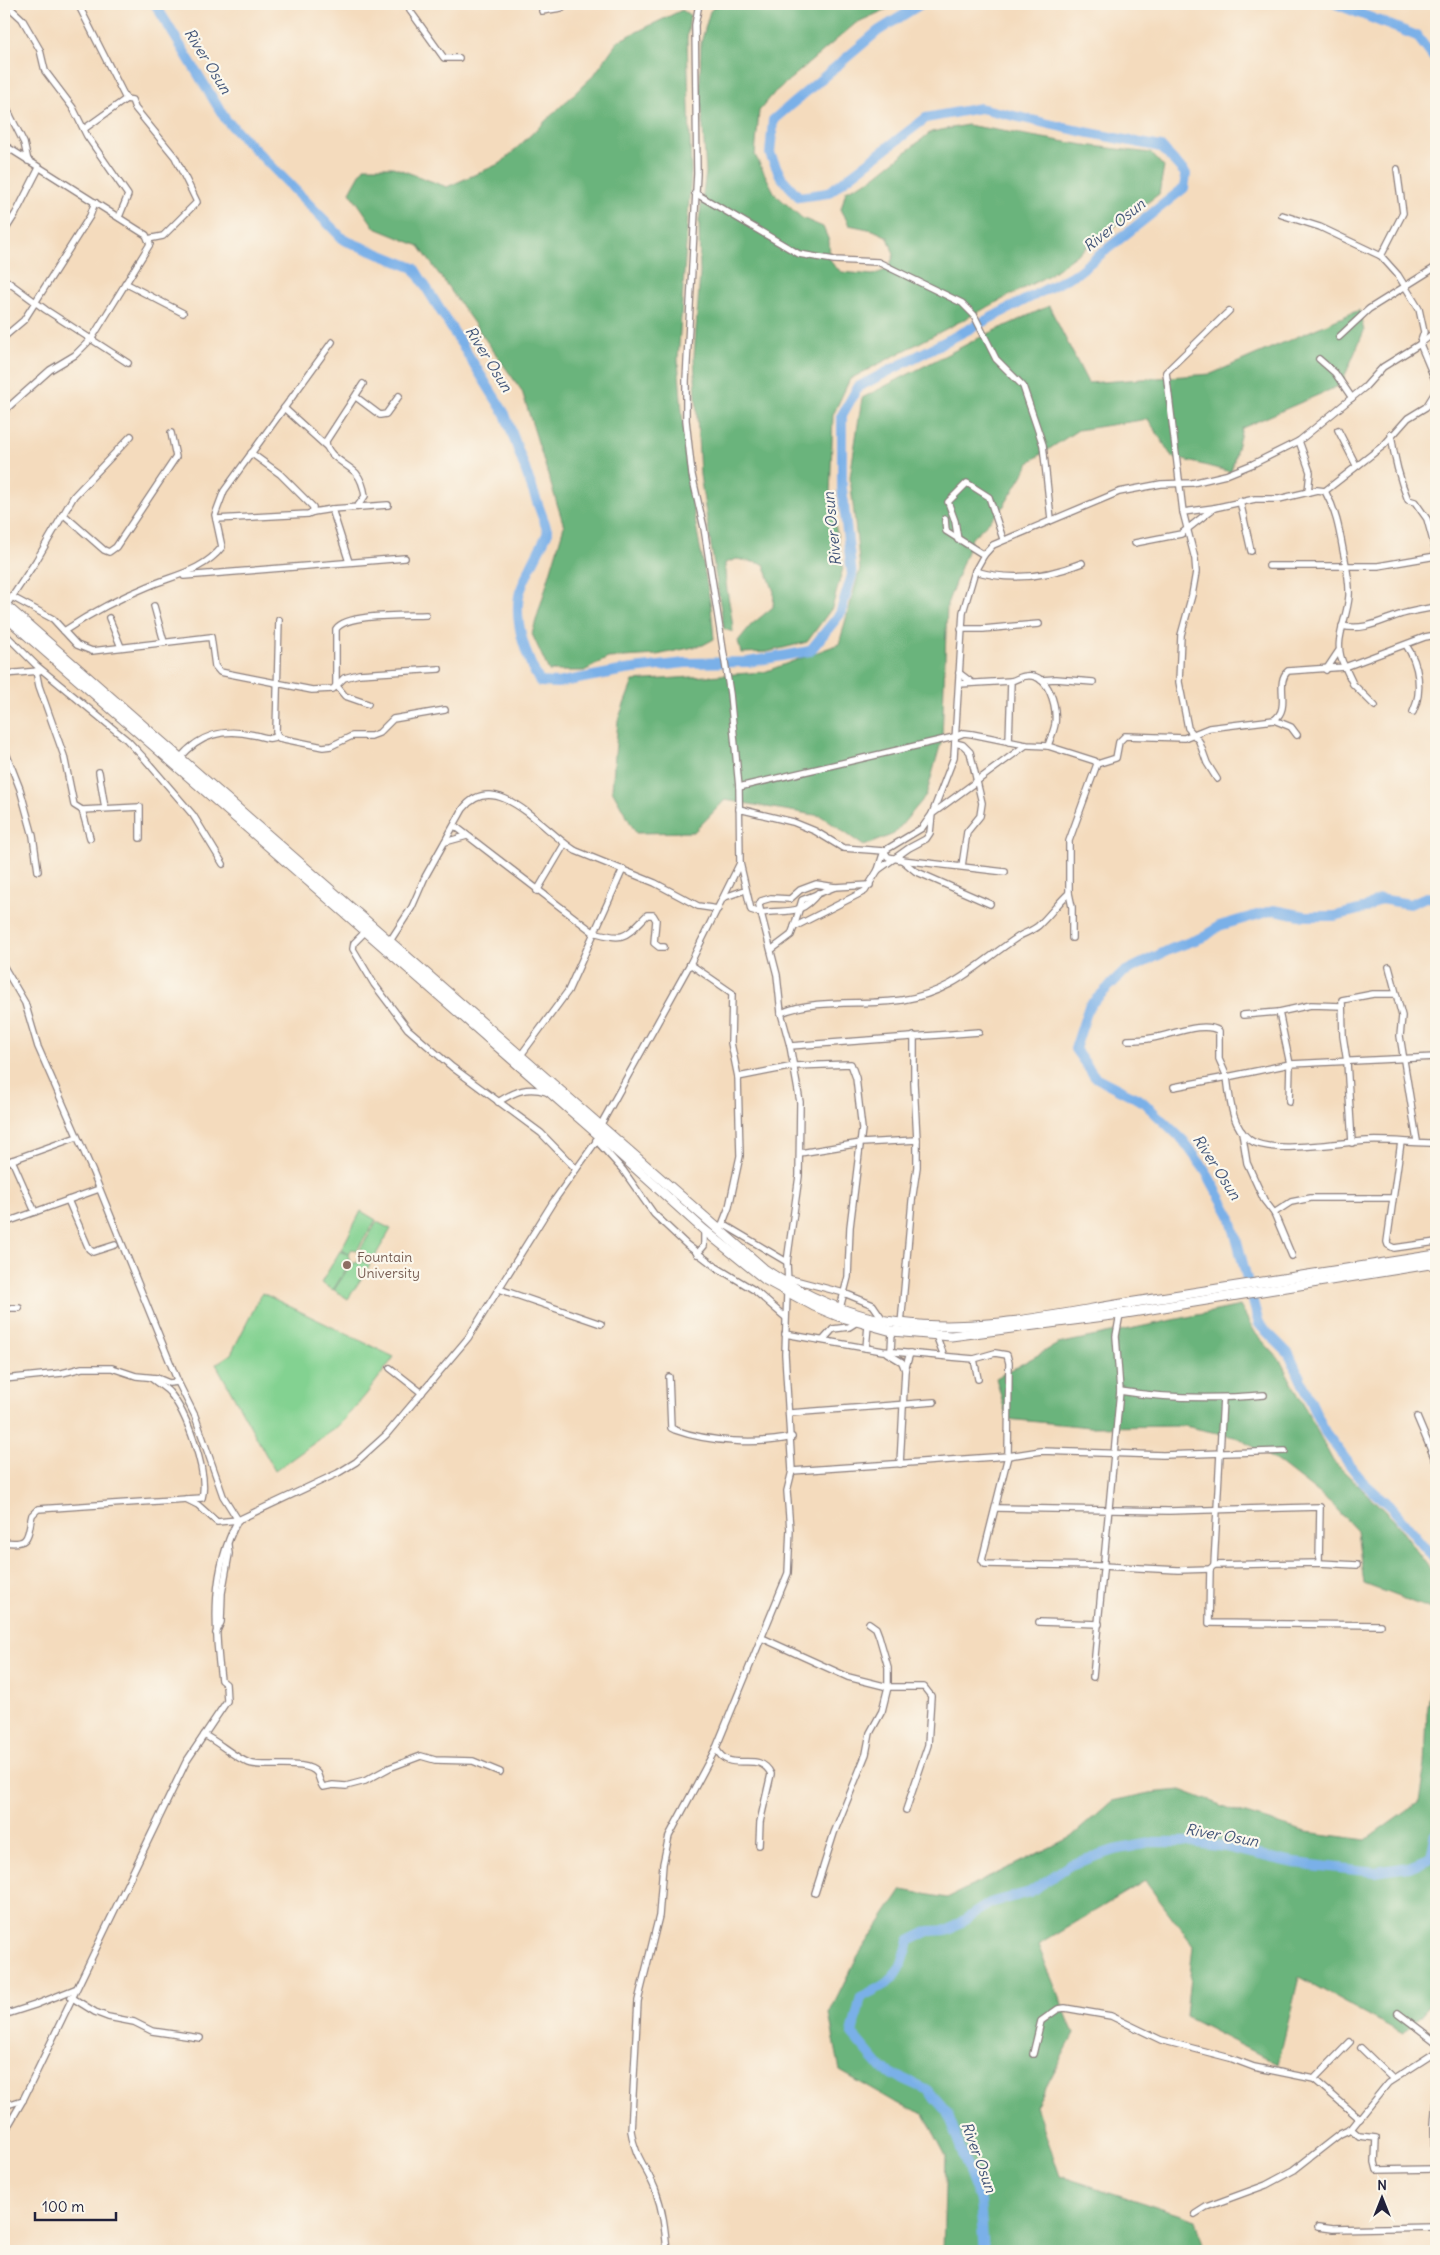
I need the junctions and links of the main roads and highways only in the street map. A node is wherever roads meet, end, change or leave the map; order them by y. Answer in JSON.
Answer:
{"nodes":[{"id":1,"x":4,"y":609,"type":"edge"},
{"id":2,"x":1436,"y":1255,"type":"edge"},
{"id":3,"x":1436,"y":1262,"type":"edge"},
{"id":4,"x":1279,"y":1283,"type":"junction"},
{"id":5,"x":787,"y":1285,"type":"junction"},
{"id":6,"x":1202,"y":1296,"type":"junction"},
{"id":7,"x":839,"y":1312,"type":"junction"}],
"edges":[{"from":1,"to":5,"type":"highway"},
{"from":1,"to":5,"type":"highway"},
{"from":2,"to":4,"type":"highway"},
{"from":3,"to":4,"type":"highway"},
{"from":4,"to":6,"type":"highway"},
{"from":5,"to":7,"type":"highway"},
{"from":6,"to":7,"type":"highway"},
{"from":6,"to":7,"type":"highway"}]}
